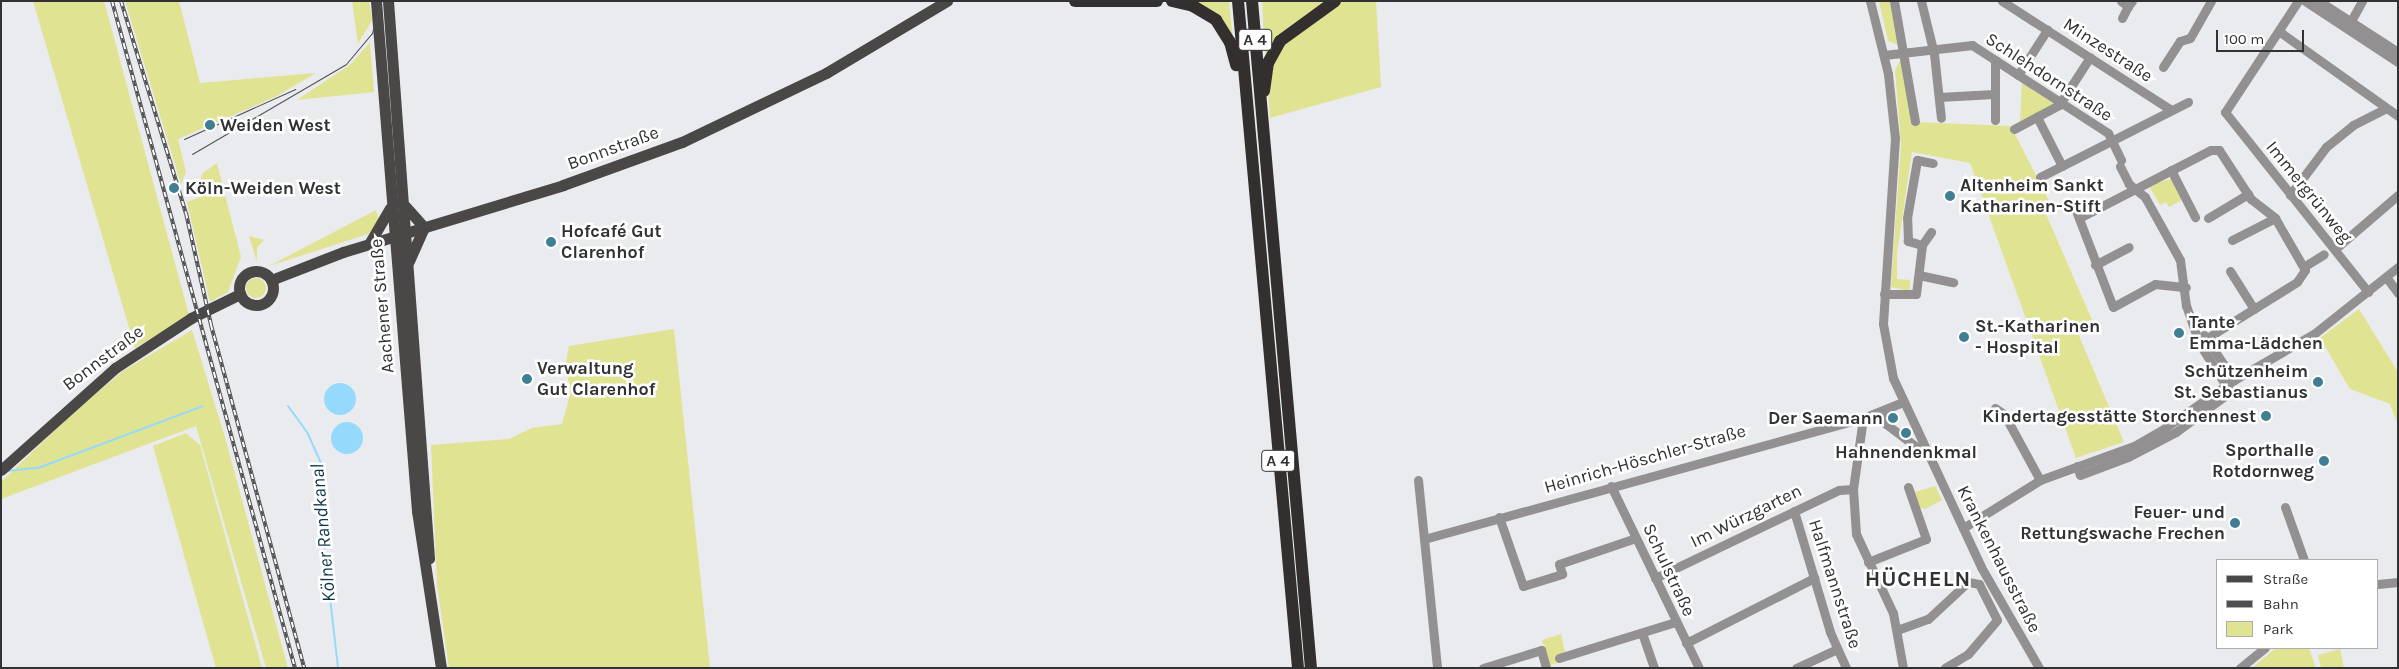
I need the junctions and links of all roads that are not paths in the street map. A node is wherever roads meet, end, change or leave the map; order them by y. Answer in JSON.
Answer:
{"nodes":[{"id":1,"x":376,"y":1,"type":"edge"},
{"id":2,"x":388,"y":1,"type":"edge"},
{"id":3,"x":947,"y":1,"type":"edge"},
{"id":4,"x":1075,"y":1,"type":"edge"},
{"id":5,"x":1157,"y":1,"type":"edge"},
{"id":6,"x":1172,"y":1,"type":"edge"},
{"id":7,"x":1238,"y":1,"type":"edge"},
{"id":8,"x":1252,"y":1,"type":"edge"},
{"id":9,"x":1335,"y":1,"type":"edge"},
{"id":10,"x":1870,"y":1,"type":"edge"},
{"id":11,"x":1894,"y":1,"type":"edge"},
{"id":12,"x":1921,"y":1,"type":"edge"},
{"id":13,"x":2002,"y":1,"type":"edge"},
{"id":14,"x":2211,"y":1,"type":"edge"},
{"id":15,"x":2298,"y":1,"type":"edge"},
{"id":16,"x":2305,"y":1,"type":"edge"},
{"id":17,"x":2319,"y":1,"type":"edge"},
{"id":18,"x":2362,"y":1,"type":"edge"},
{"id":19,"x":2127,"y":3,"type":"edge"},
{"id":20,"x":2122,"y":18,"type":"dead end"},
{"id":21,"x":2351,"y":21,"type":"junction"},
{"id":22,"x":2047,"y":30,"type":"junction"},
{"id":23,"x":2280,"y":32,"type":"junction"},
{"id":24,"x":1932,"y":49,"type":"junction"},
{"id":25,"x":1906,"y":52,"type":"junction"},
{"id":26,"x":2398,"y":52,"type":"edge"},
{"id":27,"x":1884,"y":55,"type":"junction"},
{"id":28,"x":2090,"y":57,"type":"junction"},
{"id":29,"x":1995,"y":60,"type":"junction"},
{"id":30,"x":2398,"y":62,"type":"edge"},
{"id":31,"x":2163,"y":67,"type":"dead end"},
{"id":32,"x":2018,"y":75,"type":"junction"},
{"id":33,"x":1994,"y":94,"type":"junction"},
{"id":34,"x":1939,"y":97,"type":"junction"},
{"id":35,"x":2061,"y":102,"type":"junction"},
{"id":36,"x":2188,"y":102,"type":"dead end"},
{"id":37,"x":1245,"y":106,"type":"junction"},
{"id":38,"x":2386,"y":108,"type":"junction"},
{"id":39,"x":2172,"y":110,"type":"junction"},
{"id":40,"x":2398,"y":116,"type":"edge"},
{"id":41,"x":2037,"y":117,"type":"junction"},
{"id":42,"x":1941,"y":118,"type":"dead end"},
{"id":43,"x":1995,"y":120,"type":"dead end"},
{"id":44,"x":1262,"y":121,"type":"junction"},
{"id":45,"x":1915,"y":122,"type":"dead end"},
{"id":46,"x":2014,"y":129,"type":"dead end"},
{"id":47,"x":2112,"y":140,"type":"junction"},
{"id":48,"x":1933,"y":162,"type":"dead end"},
{"id":49,"x":2062,"y":166,"type":"junction"},
{"id":50,"x":2171,"y":170,"type":"junction"},
{"id":51,"x":2040,"y":178,"type":"dead end"},
{"id":52,"x":2135,"y":188,"type":"junction"},
{"id":53,"x":2248,"y":194,"type":"junction"},
{"id":54,"x":2398,"y":194,"type":"edge"},
{"id":55,"x":2290,"y":195,"type":"junction"},
{"id":56,"x":2073,"y":203,"type":"dead end"},
{"id":57,"x":405,"y":206,"type":"junction"},
{"id":58,"x":390,"y":208,"type":"junction"},
{"id":59,"x":2195,"y":217,"type":"dead end"},
{"id":60,"x":2079,"y":218,"type":"junction"},
{"id":61,"x":2208,"y":218,"type":"dead end"},
{"id":62,"x":2275,"y":218,"type":"junction"},
{"id":63,"x":424,"y":227,"type":"junction"},
{"id":64,"x":1931,"y":232,"type":"dead end"},
{"id":65,"x":407,"y":233,"type":"junction"},
{"id":66,"x":393,"y":237,"type":"junction"},
{"id":67,"x":2232,"y":240,"type":"dead end"},
{"id":68,"x":369,"y":244,"type":"junction"},
{"id":69,"x":1922,"y":246,"type":"junction"},
{"id":70,"x":2129,"y":247,"type":"dead end"},
{"id":71,"x":2335,"y":249,"type":"junction"},
{"id":72,"x":2324,"y":254,"type":"dead end"},
{"id":73,"x":409,"y":261,"type":"junction"},
{"id":74,"x":2095,"y":265,"type":"junction"},
{"id":75,"x":2305,"y":266,"type":"junction"},
{"id":76,"x":2398,"y":267,"type":"edge"},
{"id":77,"x":2230,"y":271,"type":"dead end"},
{"id":78,"x":1919,"y":275,"type":"junction"},
{"id":79,"x":2386,"y":277,"type":"junction"},
{"id":80,"x":271,"y":280,"type":"junction"},
{"id":81,"x":1953,"y":282,"type":"dead end"},
{"id":82,"x":2186,"y":287,"type":"junction"},
{"id":83,"x":2368,"y":292,"type":"junction"},
{"id":84,"x":2398,"y":293,"type":"edge"},
{"id":85,"x":240,"y":294,"type":"junction"},
{"id":86,"x":1884,"y":294,"type":"junction"},
{"id":87,"x":2254,"y":309,"type":"junction"},
{"id":88,"x":2203,"y":341,"type":"junction"},
{"id":89,"x":2234,"y":380,"type":"junction"},
{"id":90,"x":2228,"y":389,"type":"junction"},
{"id":91,"x":1904,"y":402,"type":"junction"},
{"id":92,"x":1995,"y":408,"type":"dead end"},
{"id":93,"x":1881,"y":412,"type":"junction"},
{"id":94,"x":1863,"y":418,"type":"junction"},
{"id":95,"x":1916,"y":447,"type":"dead end"},
{"id":96,"x":4,"y":467,"type":"edge"},
{"id":97,"x":1418,"y":480,"type":"dead end"},
{"id":98,"x":2040,"y":480,"type":"junction"},
{"id":99,"x":1611,"y":486,"type":"junction"},
{"id":100,"x":1908,"y":487,"type":"dead end"},
{"id":101,"x":1853,"y":489,"type":"junction"},
{"id":102,"x":2284,"y":507,"type":"dead end"},
{"id":103,"x":1794,"y":511,"type":"junction"},
{"id":104,"x":1499,"y":517,"type":"junction"},
{"id":105,"x":1963,"y":528,"type":"junction"},
{"id":106,"x":1636,"y":538,"type":"junction"},
{"id":107,"x":1424,"y":539,"type":"junction"},
{"id":108,"x":2304,"y":559,"type":"edge"},
{"id":109,"x":1868,"y":562,"type":"junction"},
{"id":110,"x":1655,"y":578,"type":"junction"},
{"id":111,"x":1814,"y":578,"type":"junction"},
{"id":112,"x":2398,"y":582,"type":"edge"},
{"id":113,"x":2379,"y":584,"type":"edge"},
{"id":114,"x":432,"y":607,"type":"junction"},
{"id":115,"x":1675,"y":622,"type":"junction"},
{"id":116,"x":1897,"y":630,"type":"junction"},
{"id":117,"x":1642,"y":633,"type":"junction"},
{"id":118,"x":1686,"y":643,"type":"junction"},
{"id":119,"x":1837,"y":649,"type":"junction"},
{"id":120,"x":2264,"y":649,"type":"edge"},
{"id":121,"x":1559,"y":658,"type":"dead end"},
{"id":122,"x":441,"y":668,"type":"edge"},
{"id":123,"x":1298,"y":668,"type":"edge"},
{"id":124,"x":1311,"y":668,"type":"edge"},
{"id":125,"x":1437,"y":668,"type":"edge"},
{"id":126,"x":1483,"y":668,"type":"edge"},
{"id":127,"x":1546,"y":668,"type":"edge"},
{"id":128,"x":1654,"y":668,"type":"edge"},
{"id":129,"x":1699,"y":668,"type":"edge"},
{"id":130,"x":1796,"y":668,"type":"edge"},
{"id":131,"x":1846,"y":668,"type":"edge"},
{"id":132,"x":1903,"y":668,"type":"edge"},
{"id":133,"x":1945,"y":668,"type":"edge"},
{"id":134,"x":2039,"y":668,"type":"edge"},
{"id":135,"x":2240,"y":668,"type":"edge"}],
"edges":[{"from":1,"to":58,"type":"main road","name":"Aachener Straße"},
{"from":2,"to":57,"type":"main road","name":"Aachener Straße"},
{"from":3,"to":63,"type":"main road","name":"Bonnstraße"},
{"from":4,"to":5,"type":"highway"},
{"from":6,"to":37,"type":"highway"},
{"from":7,"to":37,"type":"highway","number":"A 4"},
{"from":8,"to":44,"type":"highway","number":"A 4"},
{"from":9,"to":44,"type":"highway"},
{"from":10,"to":27,"type":"street","name":"Krankenhausstraße"},
{"from":11,"to":25,"type":"street"},
{"from":12,"to":24,"type":"street"},
{"from":13,"to":22,"type":"street","name":"Minzestraße"},
{"from":14,"to":31,"type":"street"},
{"from":15,"to":23,"type":"street"},
{"from":16,"to":30,"type":"street"},
{"from":17,"to":21,"type":"street"},
{"from":18,"to":21,"type":"street"},
{"from":19,"to":20,"type":"street"},
{"from":21,"to":26,"type":"street"},
{"from":22,"to":28,"type":"street","name":"Minzestraße"},
{"from":22,"to":32,"type":"street"},
{"from":23,"to":38,"type":"street"},
{"from":23,"to":55,"type":"street","name":"Immergrünweg"},
{"from":24,"to":25,"type":"street","name":"Schlehdornstraße"},
{"from":24,"to":29,"type":"street","name":"Schlehdornstraße"},
{"from":24,"to":34,"type":"street"},
{"from":25,"to":27,"type":"street","name":"Schlehdornstraße"},
{"from":25,"to":45,"type":"street"},
{"from":27,"to":86,"type":"street","name":"Krankenhausstraße"},
{"from":28,"to":35,"type":"street"},
{"from":28,"to":39,"type":"street","name":"Minzestraße"},
{"from":29,"to":32,"type":"street","name":"Schlehdornstraße"},
{"from":29,"to":33,"type":"street"},
{"from":32,"to":35,"type":"street","name":"Schlehdornstraße"},
{"from":33,"to":34,"type":"street"},
{"from":33,"to":43,"type":"street"},
{"from":34,"to":42,"type":"street"},
{"from":35,"to":41,"type":"street"},
{"from":35,"to":47,"type":"street","name":"Schlehdornstraße"},
{"from":36,"to":39,"type":"street"},
{"from":37,"to":123,"type":"highway","number":"A 4"},
{"from":38,"to":40,"type":"street"},
{"from":38,"to":55,"type":"street"},
{"from":39,"to":47,"type":"street"},
{"from":41,"to":46,"type":"street"},
{"from":41,"to":49,"type":"street"},
{"from":44,"to":124,"type":"highway","number":"A 4"},
{"from":47,"to":49,"type":"street"},
{"from":47,"to":52,"type":"street","name":"Schlehdornstraße"},
{"from":48,"to":69,"type":"street"},
{"from":49,"to":51,"type":"street"},
{"from":50,"to":52,"type":"street"},
{"from":50,"to":53,"type":"street"},
{"from":50,"to":59,"type":"street"},
{"from":52,"to":60,"type":"street"},
{"from":52,"to":82,"type":"street","name":"Schlehdornstraße"},
{"from":53,"to":61,"type":"street"},
{"from":53,"to":62,"type":"street"},
{"from":54,"to":71,"type":"street"},
{"from":55,"to":71,"type":"street","name":"Immergrünweg"},
{"from":56,"to":60,"type":"street"},
{"from":57,"to":63,"type":"main road"},
{"from":57,"to":65,"type":"main road","name":"Aachener Straße"},
{"from":58,"to":66,"type":"main road","name":"Aachener Straße"},
{"from":58,"to":68,"type":"main road"},
{"from":60,"to":74,"type":"street"},
{"from":62,"to":67,"type":"street"},
{"from":62,"to":75,"type":"street"},
{"from":63,"to":65,"type":"main road","name":"Bonnstraße"},
{"from":63,"to":73,"type":"main road"},
{"from":64,"to":69,"type":"street"},
{"from":65,"to":66,"type":"main road","name":"Bonnstraße"},
{"from":65,"to":73,"type":"main road","name":"Aachener Straße"},
{"from":66,"to":68,"type":"main road","name":"Bonnstraße"},
{"from":66,"to":114,"type":"main road","name":"Aachener Straße"},
{"from":68,"to":80,"type":"main road","name":"Bonnstraße"},
{"from":69,"to":78,"type":"street"},
{"from":70,"to":74,"type":"street"},
{"from":71,"to":83,"type":"street","name":"Immergrünweg"},
{"from":72,"to":75,"type":"street"},
{"from":73,"to":114,"type":"main road","name":"Aachener Straße"},
{"from":74,"to":82,"type":"street"},
{"from":75,"to":87,"type":"street"},
{"from":76,"to":79,"type":"street"},
{"from":77,"to":87,"type":"street"},
{"from":78,"to":81,"type":"street"},
{"from":78,"to":86,"type":"street"},
{"from":79,"to":83,"type":"street"},
{"from":79,"to":84,"type":"street"},
{"from":80,"to":85,"type":"main road"},
{"from":80,"to":85,"type":"main road"},
{"from":82,"to":88,"type":"street","name":"Schlehdornstraße"},
{"from":83,"to":89,"type":"street"},
{"from":85,"to":96,"type":"main road","name":"Bonnstraße"},
{"from":86,"to":91,"type":"street","name":"Krankenhausstraße"},
{"from":87,"to":88,"type":"street"},
{"from":88,"to":89,"type":"street"},
{"from":88,"to":90,"type":"street"},
{"from":89,"to":90,"type":"street"},
{"from":90,"to":98,"type":"street"},
{"from":91,"to":93,"type":"street","name":"Heinrich-Höschler-Straße"},
{"from":91,"to":105,"type":"street","name":"Krankenhausstraße"},
{"from":92,"to":98,"type":"street"},
{"from":93,"to":94,"type":"street","name":"Heinrich-Höschler-Straße"},
{"from":93,"to":95,"type":"street"},
{"from":94,"to":99,"type":"street","name":"Heinrich-Höschler-Straße"},
{"from":94,"to":101,"type":"street"},
{"from":97,"to":107,"type":"street"},
{"from":98,"to":105,"type":"street"},
{"from":99,"to":104,"type":"street","name":"Heinrich-Höschler-Straße"},
{"from":99,"to":106,"type":"street","name":"Schulstraße"},
{"from":100,"to":109,"type":"street"},
{"from":101,"to":103,"type":"street","name":"Im Würzgarten"},
{"from":101,"to":109,"type":"street"},
{"from":102,"to":108,"type":"street"},
{"from":103,"to":110,"type":"street","name":"Im Würzgarten"},
{"from":103,"to":111,"type":"street","name":"Halfmannstraße"},
{"from":104,"to":106,"type":"street"},
{"from":104,"to":107,"type":"street","name":"Heinrich-Höschler-Straße"},
{"from":105,"to":134,"type":"street","name":"Krankenhausstraße"},
{"from":106,"to":110,"type":"street","name":"Schulstraße"},
{"from":107,"to":125,"type":"street"},
{"from":109,"to":116,"type":"street"},
{"from":110,"to":115,"type":"street","name":"Schulstraße"},
{"from":111,"to":118,"type":"street"},
{"from":111,"to":119,"type":"street","name":"Halfmannstraße"},
{"from":112,"to":113,"type":"street"},
{"from":114,"to":122,"type":"main road","name":"Aachener Straße"},
{"from":115,"to":117,"type":"street"},
{"from":115,"to":118,"type":"street","name":"Schulstraße"},
{"from":116,"to":132,"type":"street"},
{"from":116,"to":133,"type":"street"},
{"from":117,"to":121,"type":"street"},
{"from":117,"to":128,"type":"street"},
{"from":118,"to":129,"type":"street","name":"Schulstraße"},
{"from":119,"to":130,"type":"street"},
{"from":119,"to":131,"type":"street","name":"Halfmannstraße"},
{"from":120,"to":135,"type":"street"},
{"from":126,"to":127,"type":"street"}]}
